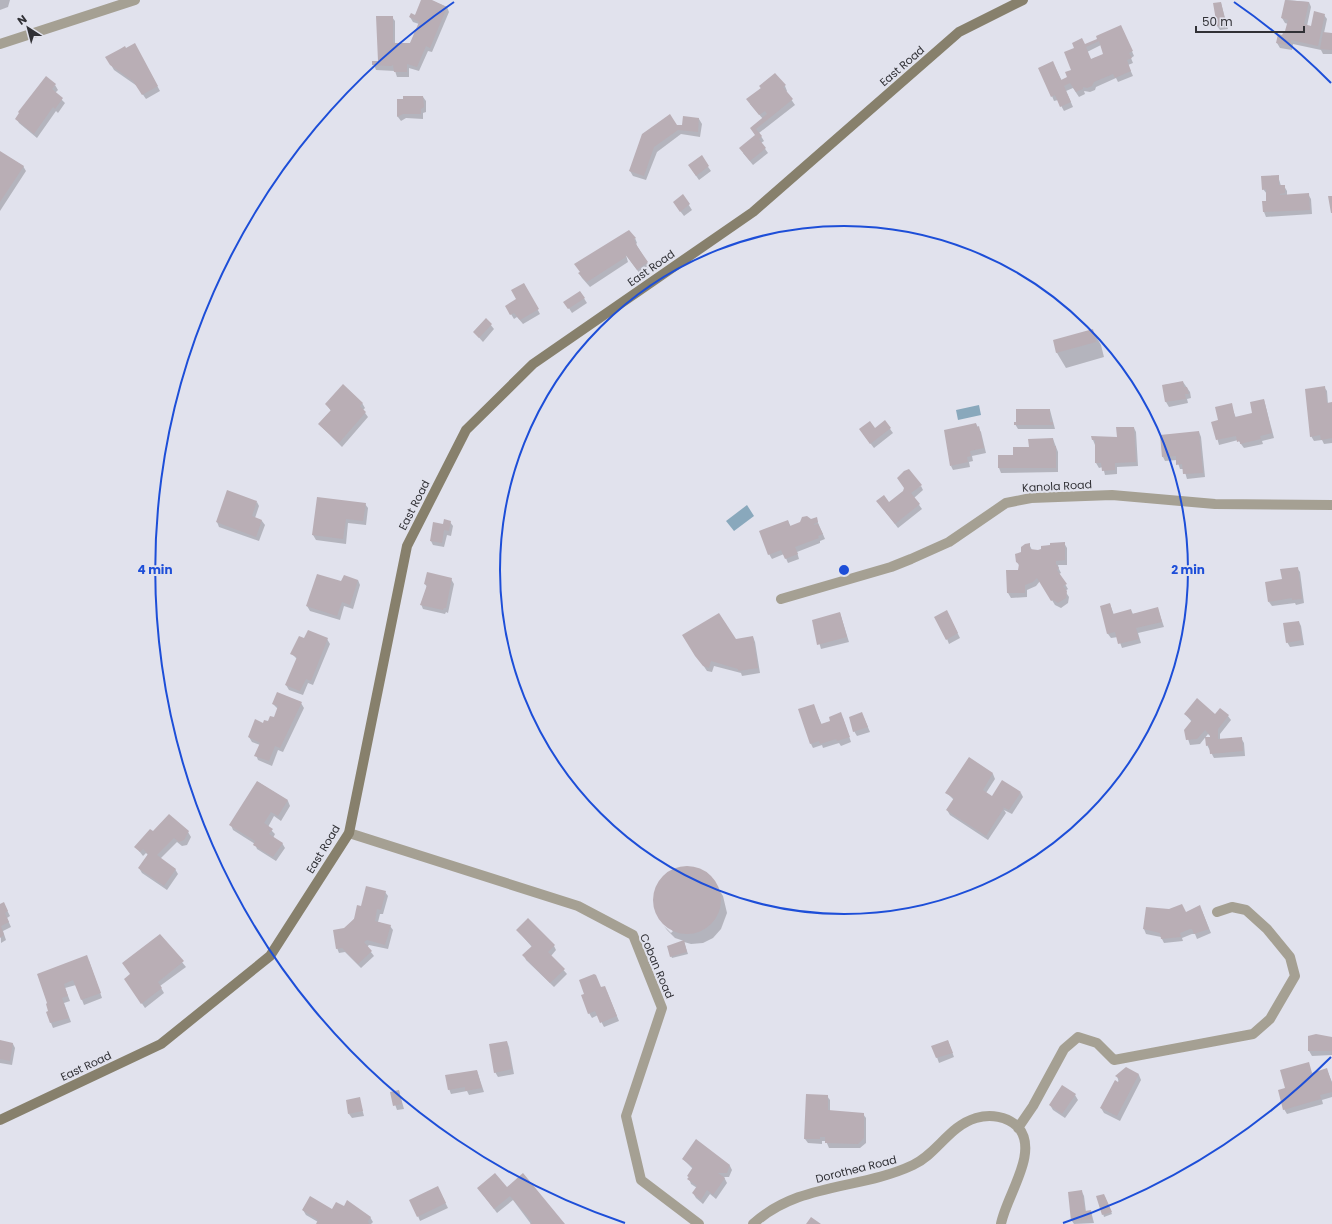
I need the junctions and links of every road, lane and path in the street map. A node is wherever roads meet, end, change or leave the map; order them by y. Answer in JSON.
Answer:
{"nodes":[{"id":1,"x":135,"y":0,"type":"edge"},
{"id":2,"x":1023,"y":0,"type":"edge"},
{"id":3,"x":0,"y":44,"type":"edge"},
{"id":4,"x":1332,"y":505,"type":"edge"},
{"id":5,"x":781,"y":599,"type":"dead end"},
{"id":6,"x":349,"y":833,"type":"junction"},
{"id":7,"x":1217,"y":912,"type":"dead end"},
{"id":8,"x":0,"y":1120,"type":"edge"},
{"id":9,"x":1018,"y":1128,"type":"junction"},
{"id":10,"x":699,"y":1224,"type":"edge"},
{"id":11,"x":753,"y":1224,"type":"edge"},
{"id":12,"x":1002,"y":1224,"type":"edge"}],
"edges":[{"from":1,"to":3,"type":"street"},
{"from":2,"to":6,"type":"street","name":"East Road"},
{"from":4,"to":5,"type":"street","name":"Kanola Road"},
{"from":6,"to":8,"type":"street","name":"East Road"},
{"from":6,"to":10,"type":"street","name":"Coban Road"},
{"from":7,"to":9,"type":"street"},
{"from":9,"to":11,"type":"street","name":"Dorothea Road"},
{"from":9,"to":12,"type":"street"}]}
